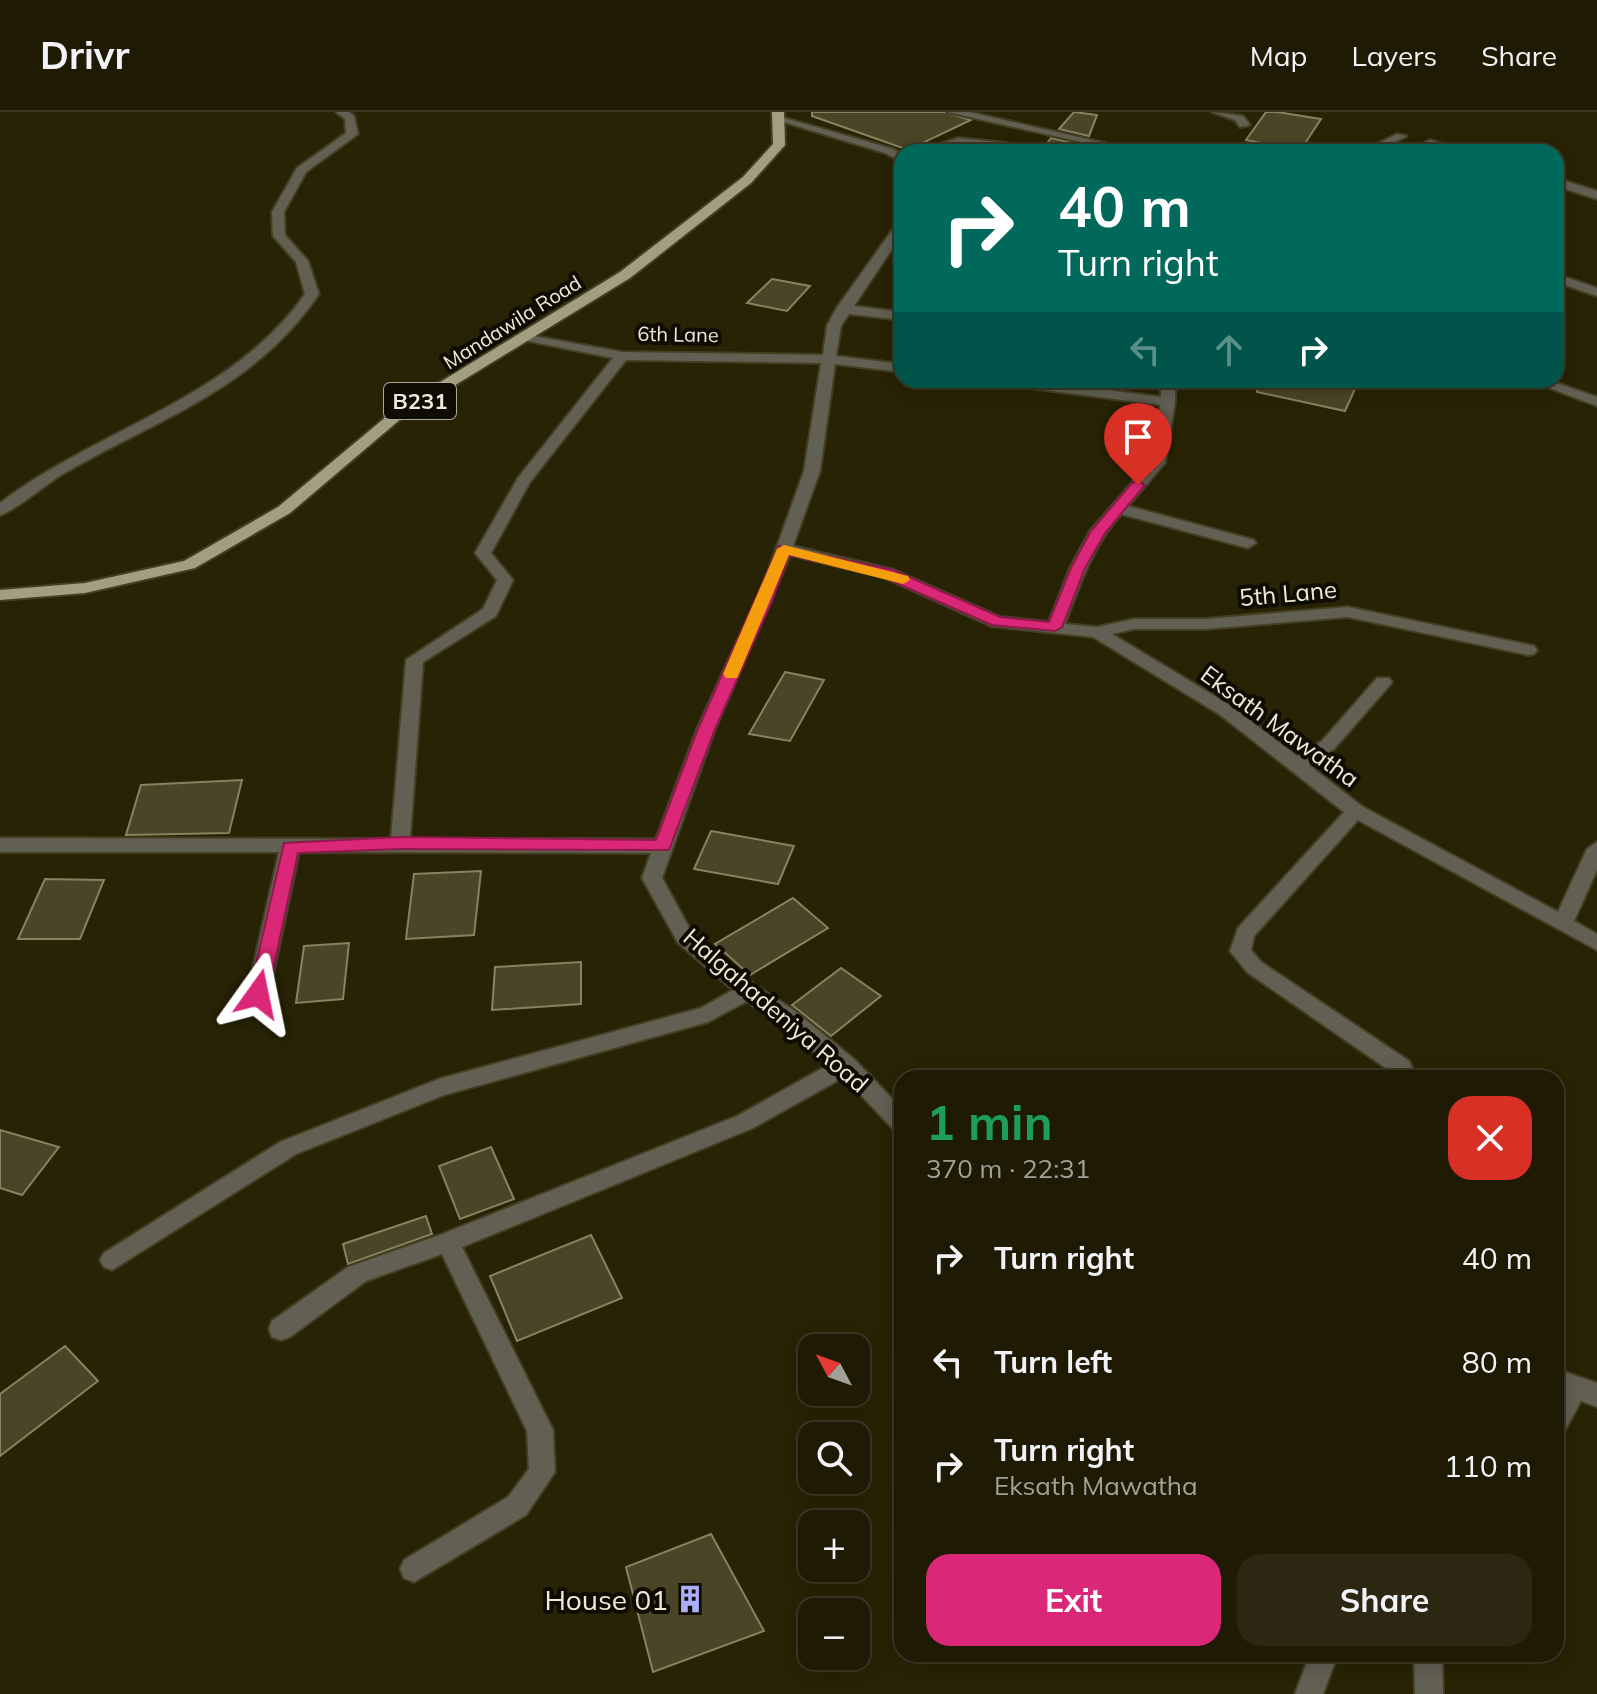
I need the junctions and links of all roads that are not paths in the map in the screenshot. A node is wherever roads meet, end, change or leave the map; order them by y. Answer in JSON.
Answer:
{"nodes":[{"id":1,"x":342,"y":112,"type":"edge"},
{"id":2,"x":953,"y":112,"type":"edge"},
{"id":3,"x":1218,"y":112,"type":"edge"},
{"id":4,"x":778,"y":114,"type":"edge"},
{"id":5,"x":1244,"y":125,"type":"dead end"},
{"id":6,"x":1401,"y":136,"type":"dead end"},
{"id":7,"x":1099,"y":143,"type":"dead end"},
{"id":8,"x":1430,"y":143,"type":"dead end"},
{"id":9,"x":948,"y":144,"type":"edge"},
{"id":10,"x":987,"y":144,"type":"edge"},
{"id":11,"x":1384,"y":144,"type":"edge"},
{"id":12,"x":1433,"y":144,"type":"edge"},
{"id":13,"x":894,"y":154,"type":"edge"},
{"id":14,"x":1564,"y":185,"type":"edge"},
{"id":15,"x":1597,"y":195,"type":"edge"},
{"id":16,"x":894,"y":236,"type":"edge"},
{"id":17,"x":1564,"y":281,"type":"edge"},
{"id":18,"x":1597,"y":292,"type":"edge"},
{"id":19,"x":843,"y":309,"type":"junction"},
{"id":20,"x":894,"y":315,"type":"edge"},
{"id":21,"x":528,"y":337,"type":"junction"},
{"id":22,"x":622,"y":356,"type":"junction"},
{"id":23,"x":830,"y":359,"type":"junction"},
{"id":24,"x":894,"y":367,"type":"edge"},
{"id":25,"x":1060,"y":388,"type":"edge"},
{"id":26,"x":1168,"y":388,"type":"edge"},
{"id":27,"x":1558,"y":388,"type":"edge"},
{"id":28,"x":1168,"y":402,"type":"junction"},
{"id":29,"x":1597,"y":402,"type":"edge"},
{"id":30,"x":1118,"y":508,"type":"junction"},
{"id":31,"x":0,"y":510,"type":"edge"},
{"id":32,"x":1248,"y":543,"type":"dead end"},
{"id":33,"x":784,"y":549,"type":"junction"},
{"id":34,"x":0,"y":595,"type":"edge"},
{"id":35,"x":1055,"y":627,"type":"junction"},
{"id":36,"x":1097,"y":632,"type":"junction"},
{"id":37,"x":1528,"y":650,"type":"dead end"},
{"id":38,"x":1383,"y":682,"type":"dead end"},
{"id":39,"x":1295,"y":766,"type":"junction"},
{"id":40,"x":1356,"y":811,"type":"junction"},
{"id":41,"x":400,"y":843,"type":"junction"},
{"id":42,"x":0,"y":845,"type":"edge"},
{"id":43,"x":662,"y":846,"type":"junction"},
{"id":44,"x":290,"y":847,"type":"junction"},
{"id":45,"x":1597,"y":849,"type":"edge"},
{"id":46,"x":1562,"y":925,"type":"junction"},
{"id":47,"x":1597,"y":943,"type":"edge"},
{"id":48,"x":748,"y":991,"type":"junction"},
{"id":49,"x":258,"y":994,"type":"dead end"},
{"id":50,"x":846,"y":1065,"type":"junction"},
{"id":51,"x":1401,"y":1067,"type":"dead end"},
{"id":52,"x":894,"y":1116,"type":"edge"},
{"id":53,"x":448,"y":1242,"type":"junction"},
{"id":54,"x":112,"y":1260,"type":"dead end"},
{"id":55,"x":281,"y":1329,"type":"dead end"},
{"id":56,"x":1576,"y":1387,"type":"edge"},
{"id":57,"x":1564,"y":1408,"type":"edge"},
{"id":58,"x":414,"y":1569,"type":"dead end"},
{"id":59,"x":1321,"y":1662,"type":"edge"},
{"id":60,"x":1428,"y":1662,"type":"edge"},
{"id":61,"x":1309,"y":1694,"type":"edge"},
{"id":62,"x":1429,"y":1694,"type":"edge"}],
"edges":[{"from":1,"to":31,"type":"street"},
{"from":2,"to":7,"type":"street"},
{"from":3,"to":5,"type":"street"},
{"from":4,"to":13,"type":"street"},
{"from":4,"to":21,"type":"main road","name":"Mandawila Road","number":"B231"},
{"from":6,"to":11,"type":"street"},
{"from":8,"to":12,"type":"street"},
{"from":9,"to":10,"type":"street"},
{"from":14,"to":15,"type":"street"},
{"from":16,"to":19,"type":"street","name":"Halgahadeniya Road"},
{"from":17,"to":18,"type":"street"},
{"from":19,"to":20,"type":"street"},
{"from":19,"to":23,"type":"street","name":"Halgahadeniya Road"},
{"from":21,"to":22,"type":"street","name":"6th Lane"},
{"from":21,"to":34,"type":"main road","name":"Mandawila Road","number":"B231"},
{"from":22,"to":23,"type":"street","name":"6th Lane"},
{"from":22,"to":41,"type":"street"},
{"from":23,"to":24,"type":"street","name":"6th Lane"},
{"from":23,"to":33,"type":"street","name":"Halgahadeniya Road"},
{"from":25,"to":28,"type":"street"},
{"from":26,"to":28,"type":"street"},
{"from":27,"to":29,"type":"street"},
{"from":28,"to":30,"type":"street"},
{"from":30,"to":32,"type":"street"},
{"from":30,"to":35,"type":"street"},
{"from":33,"to":35,"type":"street","name":"Eksath Mawatha"},
{"from":33,"to":43,"type":"street","name":"Halgahadeniya Road"},
{"from":35,"to":36,"type":"street","name":"Eksath Mawatha"},
{"from":36,"to":37,"type":"street","name":"5th Lane"},
{"from":36,"to":39,"type":"street","name":"Eksath Mawatha"},
{"from":38,"to":39,"type":"street"},
{"from":39,"to":40,"type":"street","name":"Eksath Mawatha"},
{"from":40,"to":46,"type":"street","name":"Eksath Mawatha"},
{"from":40,"to":51,"type":"street"},
{"from":41,"to":43,"type":"street"},
{"from":41,"to":44,"type":"street"},
{"from":42,"to":44,"type":"street"},
{"from":43,"to":48,"type":"street","name":"Halgahadeniya Road"},
{"from":44,"to":49,"type":"street"},
{"from":45,"to":46,"type":"street"},
{"from":46,"to":47,"type":"street","name":"Eksath Mawatha"},
{"from":48,"to":50,"type":"street","name":"Halgahadeniya Road"},
{"from":48,"to":54,"type":"street"},
{"from":50,"to":52,"type":"street","name":"Halgahadeniya Road"},
{"from":50,"to":53,"type":"street"},
{"from":53,"to":55,"type":"street"},
{"from":53,"to":58,"type":"street"},
{"from":56,"to":57,"type":"street"},
{"from":59,"to":61,"type":"street"},
{"from":60,"to":62,"type":"street"}]}
